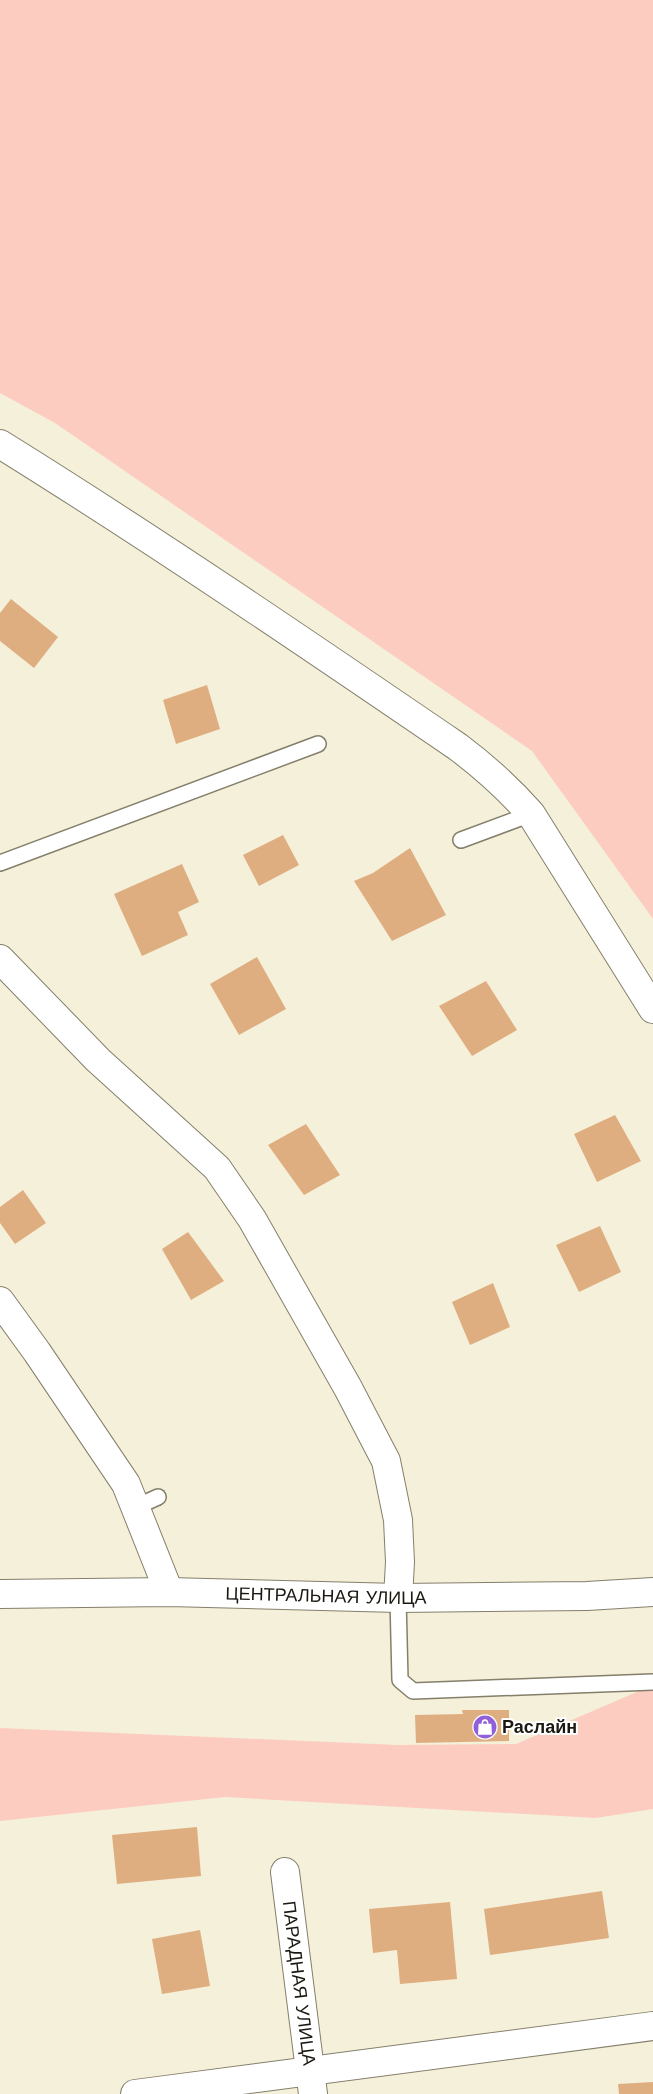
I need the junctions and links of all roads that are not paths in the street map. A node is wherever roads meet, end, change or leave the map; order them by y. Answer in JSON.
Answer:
{"nodes":[{"id":1,"x":0,"y":444,"type":"edge"},
{"id":2,"x":318,"y":744,"type":"dead end"},
{"id":3,"x":531,"y":814,"type":"junction"},
{"id":4,"x":461,"y":840,"type":"dead end"},
{"id":5,"x":0,"y":863,"type":"edge"},
{"id":6,"x":0,"y":959,"type":"edge"},
{"id":7,"x":653,"y":1009,"type":"edge"},
{"id":8,"x":0,"y":1301,"type":"edge"},
{"id":9,"x":170,"y":1592,"type":"junction"},
{"id":10,"x":653,"y":1592,"type":"edge"},
{"id":11,"x":0,"y":1594,"type":"edge"},
{"id":12,"x":398,"y":1598,"type":"junction"},
{"id":13,"x":653,"y":1682,"type":"edge"},
{"id":14,"x":285,"y":1872,"type":"dead end"},
{"id":15,"x":653,"y":2026,"type":"edge"},
{"id":16,"x":312,"y":2083,"type":"edge"},
{"id":17,"x":135,"y":2094,"type":"edge"}],
"edges":[{"from":1,"to":3,"type":"street"},
{"from":2,"to":5,"type":"lane"},
{"from":3,"to":4,"type":"lane"},
{"from":3,"to":7,"type":"street"},
{"from":6,"to":12,"type":"street"},
{"from":8,"to":9,"type":"street"},
{"from":9,"to":11,"type":"street","name":"ЦЕНТРАЛЬНАЯ УЛИЦА"},
{"from":9,"to":12,"type":"street","name":"ЦЕНТРАЛЬНАЯ УЛИЦА"},
{"from":10,"to":12,"type":"street","name":"ЦЕНТРАЛЬНАЯ УЛИЦА"},
{"from":12,"to":13,"type":"lane"},
{"from":14,"to":16,"type":"street","name":"ПАРАДНАЯ УЛИЦА"},
{"from":15,"to":16,"type":"street"},
{"from":16,"to":17,"type":"street"}]}
